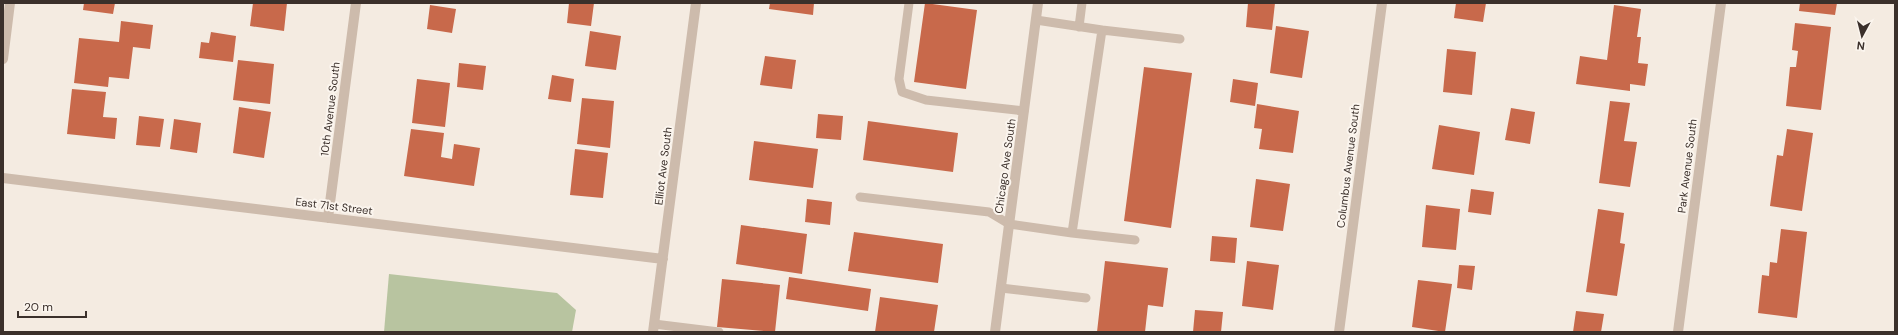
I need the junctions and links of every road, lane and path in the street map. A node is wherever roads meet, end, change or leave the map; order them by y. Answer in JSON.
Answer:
{"nodes":[{"id":1,"x":10,"y":3,"type":"edge"},
{"id":2,"x":356,"y":3,"type":"edge"},
{"id":3,"x":696,"y":3,"type":"edge"},
{"id":4,"x":909,"y":3,"type":"edge"},
{"id":5,"x":1038,"y":3,"type":"edge"},
{"id":6,"x":1082,"y":3,"type":"edge"},
{"id":7,"x":1382,"y":3,"type":"edge"},
{"id":8,"x":1721,"y":3,"type":"edge"},
{"id":9,"x":1036,"y":20,"type":"junction"},
{"id":10,"x":1079,"y":26,"type":"junction"},
{"id":11,"x":1102,"y":30,"type":"junction"},
{"id":12,"x":1180,"y":39,"type":"dead end"},
{"id":13,"x":3,"y":59,"type":"edge"},
{"id":14,"x":1024,"y":110,"type":"junction"},
{"id":15,"x":3,"y":178,"type":"edge"},
{"id":16,"x":860,"y":197,"type":"dead end"},
{"id":17,"x":328,"y":218,"type":"junction"},
{"id":18,"x":1009,"y":224,"type":"junction"},
{"id":19,"x":1072,"y":233,"type":"junction"},
{"id":20,"x":1135,"y":240,"type":"dead end"},
{"id":21,"x":663,"y":259,"type":"junction"},
{"id":22,"x":1001,"y":288,"type":"junction"},
{"id":23,"x":1086,"y":298,"type":"dead end"},
{"id":24,"x":653,"y":328,"type":"edge"},
{"id":25,"x":719,"y":332,"type":"edge"},
{"id":26,"x":995,"y":332,"type":"edge"},
{"id":27,"x":1339,"y":332,"type":"edge"},
{"id":28,"x":1678,"y":332,"type":"edge"}],
"edges":[{"from":1,"to":13,"type":"street"},
{"from":2,"to":17,"type":"street","name":"10th Avenue South"},
{"from":3,"to":21,"type":"street","name":"Elliot Ave South"},
{"from":4,"to":14,"type":"lane"},
{"from":5,"to":9,"type":"street","name":"Chicago Ave South"},
{"from":6,"to":10,"type":"lane"},
{"from":7,"to":27,"type":"street","name":"Columbus Avenue South"},
{"from":8,"to":28,"type":"street","name":"Park Avenue South"},
{"from":9,"to":10,"type":"lane"},
{"from":9,"to":14,"type":"street","name":"Chicago Ave South"},
{"from":10,"to":11,"type":"lane"},
{"from":11,"to":12,"type":"lane"},
{"from":11,"to":19,"type":"lane"},
{"from":14,"to":18,"type":"street","name":"Chicago Ave South"},
{"from":15,"to":17,"type":"street","name":"East 71st Street"},
{"from":16,"to":18,"type":"lane"},
{"from":17,"to":21,"type":"street","name":"East 71st Street"},
{"from":18,"to":19,"type":"lane"},
{"from":18,"to":22,"type":"street","name":"Chicago Ave South"},
{"from":19,"to":20,"type":"lane"},
{"from":21,"to":24,"type":"street","name":"Elliot Ave South"},
{"from":22,"to":23,"type":"lane"},
{"from":22,"to":26,"type":"street","name":"Chicago Ave South"},
{"from":24,"to":25,"type":"lane"}]}
